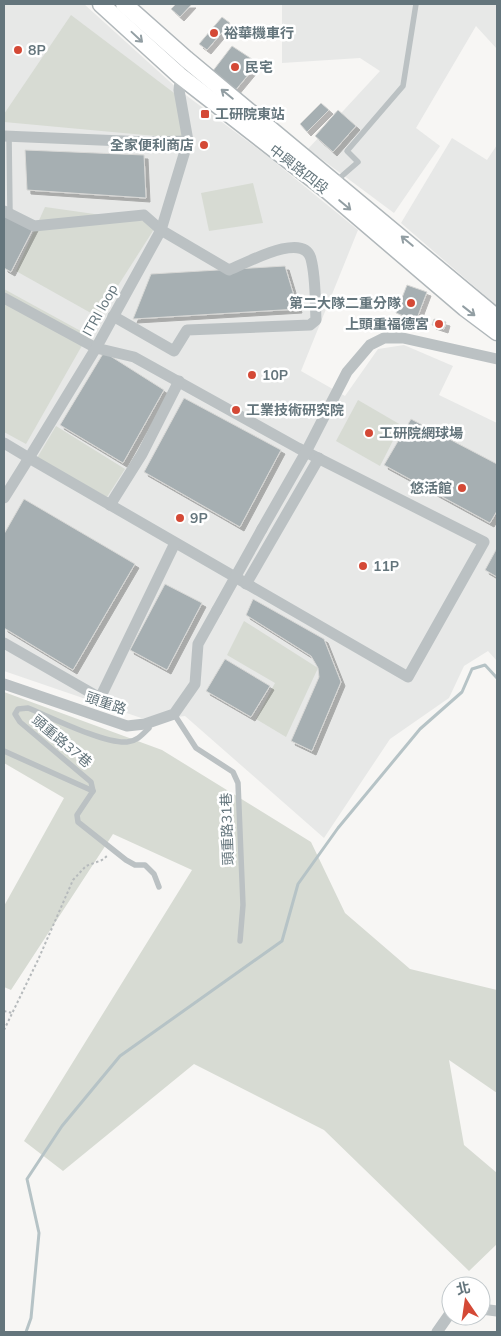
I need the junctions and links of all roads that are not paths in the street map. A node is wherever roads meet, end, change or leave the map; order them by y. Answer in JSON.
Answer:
{"nodes":[{"id":1,"x":102,"y":4,"type":"edge"},
{"id":2,"x":124,"y":4,"type":"edge"},
{"id":3,"x":416,"y":4,"type":"edge"},
{"id":4,"x":186,"y":60,"type":"junction"},
{"id":5,"x":179,"y":76,"type":"junction"},
{"id":6,"x":6,"y":136,"type":"edge"},
{"id":7,"x":188,"y":141,"type":"junction"},
{"id":8,"x":332,"y":186,"type":"junction"},
{"id":9,"x":7,"y":213,"type":"edge"},
{"id":10,"x":161,"y":230,"type":"junction"},
{"id":11,"x":425,"y":264,"type":"junction"},
{"id":12,"x":4,"y":298,"type":"edge"},
{"id":13,"x":113,"y":316,"type":"junction"},
{"id":14,"x":497,"y":318,"type":"edge"},
{"id":15,"x":497,"y":332,"type":"edge"},
{"id":16,"x":96,"y":348,"type":"junction"},
{"id":17,"x":497,"y":358,"type":"edge"},
{"id":18,"x":179,"y":381,"type":"junction"},
{"id":19,"x":4,"y":443,"type":"edge"},
{"id":20,"x":306,"y":452,"type":"junction"},
{"id":21,"x":29,"y":458,"type":"junction"},
{"id":22,"x":319,"y":458,"type":"junction"},
{"id":23,"x":4,"y":498,"type":"edge"},
{"id":24,"x":110,"y":505,"type":"junction"},
{"id":25,"x":175,"y":543,"type":"junction"},
{"id":26,"x":246,"y":584,"type":"junction"},
{"id":27,"x":4,"y":643,"type":"edge"},
{"id":28,"x":4,"y":684,"type":"edge"},
{"id":29,"x":174,"y":714,"type":"junction"},
{"id":30,"x":149,"y":728,"type":"dead end"},
{"id":31,"x":4,"y":751,"type":"edge"},
{"id":32,"x":93,"y":791,"type":"junction"},
{"id":33,"x":159,"y":888,"type":"dead end"},
{"id":34,"x":240,"y":941,"type":"dead end"}],
"edges":[{"from":1,"to":5,"type":"main road","name":"中興路四段","one_way":true},
{"from":2,"to":4,"type":"main road","name":"中興路四段"},
{"from":3,"to":8,"type":"lane"},
{"from":4,"to":5,"type":"street"},
{"from":8,"to":4,"type":"main road","name":"中興路四段","one_way":true},
{"from":5,"to":7,"type":"street","name":"ITRI loop"},
{"from":5,"to":8,"type":"main road","name":"中興路四段"},
{"from":6,"to":7,"type":"street"},
{"from":6,"to":9,"type":"lane"},
{"from":7,"to":10,"type":"street","name":"ITRI loop"},
{"from":8,"to":11,"type":"main road","name":"中興路四段"},
{"from":9,"to":10,"type":"street"},
{"from":10,"to":13,"type":"street","name":"ITRI loop"},
{"from":10,"to":13,"type":"street"},
{"from":11,"to":14,"type":"main road","name":"中興路四段"},
{"from":11,"to":15,"type":"main road","name":"中興路四段","one_way":true},
{"from":12,"to":16,"type":"street"},
{"from":13,"to":16,"type":"street","name":"ITRI loop"},
{"from":16,"to":18,"type":"street"},
{"from":16,"to":21,"type":"street","name":"ITRI loop"},
{"from":17,"to":20,"type":"street"},
{"from":18,"to":20,"type":"street"},
{"from":18,"to":24,"type":"street"},
{"from":19,"to":21,"type":"street"},
{"from":20,"to":22,"type":"street"},
{"from":20,"to":29,"type":"street","bridge":true},
{"from":21,"to":23,"type":"street","name":"ITRI loop"},
{"from":21,"to":24,"type":"street"},
{"from":22,"to":26,"type":"street"},
{"from":22,"to":26,"type":"street"},
{"from":24,"to":25,"type":"street"},
{"from":25,"to":26,"type":"street"},
{"from":25,"to":27,"type":"street"},
{"from":28,"to":29,"type":"street","name":"頭重路"},
{"from":29,"to":34,"type":"lane","name":"頭重路31巷"},
{"from":30,"to":32,"type":"lane","name":"頭重路37巷"},
{"from":31,"to":32,"type":"lane"},
{"from":32,"to":33,"type":"lane"}]}
